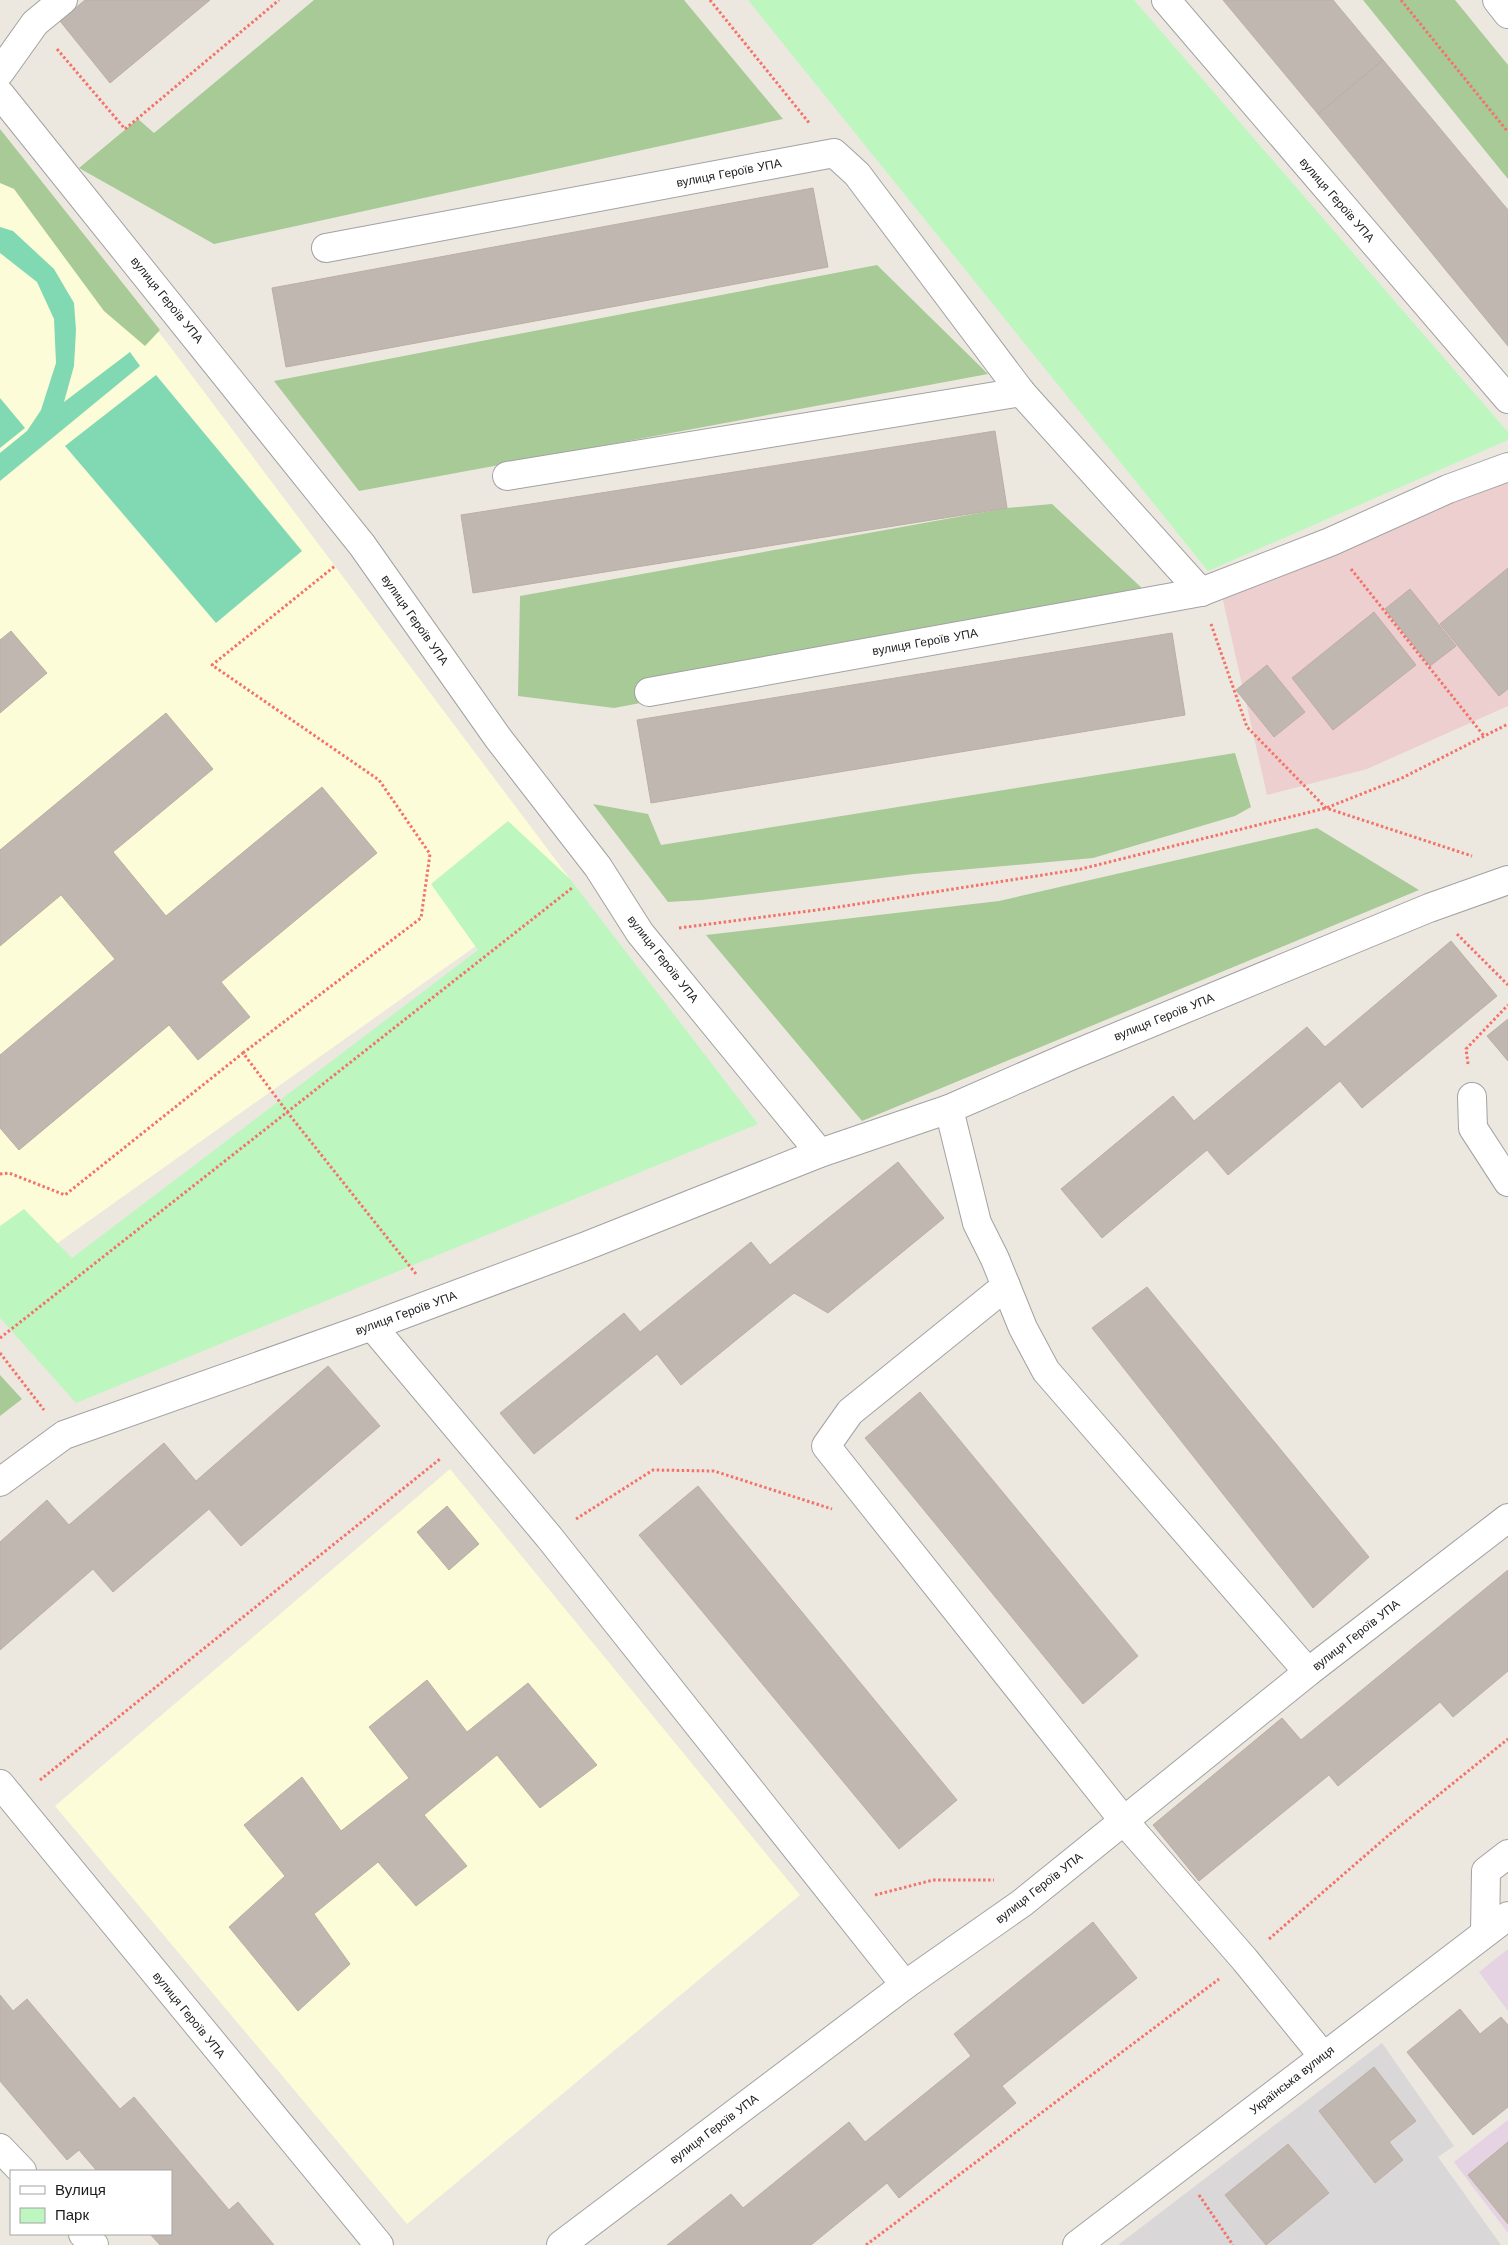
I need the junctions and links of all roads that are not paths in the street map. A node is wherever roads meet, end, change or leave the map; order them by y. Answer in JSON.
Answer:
{"nodes":[{"id":1,"x":63,"y":0,"type":"edge"},
{"id":2,"x":1166,"y":0,"type":"edge"},
{"id":3,"x":1497,"y":0,"type":"edge"},
{"id":4,"x":1508,"y":14,"type":"edge"},
{"id":5,"x":0,"y":72,"type":"edge"},
{"id":6,"x":0,"y":94,"type":"edge"},
{"id":7,"x":326,"y":248,"type":"dead end"},
{"id":8,"x":1020,"y":392,"type":"junction"},
{"id":9,"x":1508,"y":399,"type":"edge"},
{"id":10,"x":1508,"y":467,"type":"edge"},
{"id":11,"x":507,"y":476,"type":"dead end"},
{"id":12,"x":1201,"y":592,"type":"junction"},
{"id":13,"x":649,"y":692,"type":"dead end"},
{"id":14,"x":1508,"y":880,"type":"edge"},
{"id":15,"x":1472,"y":1097,"type":"road end"},
{"id":16,"x":950,"y":1109,"type":"junction"},
{"id":17,"x":820,"y":1153,"type":"junction"},
{"id":18,"x":1508,"y":1182,"type":"edge"},
{"id":19,"x":1006,"y":1286,"type":"junction"},
{"id":20,"x":372,"y":1326,"type":"junction"},
{"id":21,"x":0,"y":1482,"type":"edge"},
{"id":22,"x":1508,"y":1518,"type":"edge"},
{"id":23,"x":1308,"y":1672,"type":"junction"},
{"id":24,"x":5,"y":1799,"type":"edge"},
{"id":25,"x":1124,"y":1821,"type":"junction"},
{"id":26,"x":1508,"y":1854,"type":"edge"},
{"id":27,"x":1508,"y":1916,"type":"edge"},
{"id":28,"x":1485,"y":1933,"type":"junction"},
{"id":29,"x":905,"y":1985,"type":"junction"},
{"id":30,"x":1323,"y":2056,"type":"junction"},
{"id":31,"x":0,"y":2148,"type":"edge"},
{"id":32,"x":21,"y":2170,"type":"edge"},
{"id":33,"x":84,"y":2235,"type":"edge"},
{"id":34,"x":94,"y":2245,"type":"edge"},
{"id":35,"x":379,"y":2245,"type":"edge"},
{"id":36,"x":561,"y":2245,"type":"edge"},
{"id":37,"x":1077,"y":2245,"type":"edge"}],
"edges":[{"from":1,"to":5,"type":"street"},
{"from":2,"to":9,"type":"street","name":"вулиця Героїв УПА"},
{"from":3,"to":4,"type":"street"},
{"from":6,"to":17,"type":"street","name":"вулиця Героїв УПА"},
{"from":7,"to":8,"type":"street","name":"вулиця Героїв УПА"},
{"from":8,"to":11,"type":"street"},
{"from":8,"to":12,"type":"street"},
{"from":10,"to":12,"type":"street","name":"вулиця Героїв УПА"},
{"from":12,"to":13,"type":"street","name":"вулиця Героїв УПА"},
{"from":14,"to":16,"type":"street","name":"вулиця Героїв УПА"},
{"from":15,"to":18,"type":"street"},
{"from":16,"to":17,"type":"street","name":"вулиця Героїв УПА"},
{"from":16,"to":19,"type":"street"},
{"from":17,"to":20,"type":"street","name":"вулиця Героїв УПА"},
{"from":19,"to":23,"type":"street"},
{"from":19,"to":25,"type":"street"},
{"from":20,"to":21,"type":"street","name":"вулиця Героїв УПА"},
{"from":20,"to":29,"type":"street"},
{"from":22,"to":23,"type":"street","name":"вулиця Героїв УПА"},
{"from":23,"to":25,"type":"street","name":"вулиця Героїв УПА"},
{"from":24,"to":35,"type":"street","name":"вулиця Героїв УПА"},
{"from":25,"to":29,"type":"street","name":"вулиця Героїв УПА"},
{"from":25,"to":30,"type":"street"},
{"from":26,"to":28,"type":"street"},
{"from":27,"to":28,"type":"street","name":"Українська вулиця"},
{"from":28,"to":30,"type":"street","name":"Українська вулиця"},
{"from":29,"to":36,"type":"street","name":"вулиця Героїв УПА"},
{"from":30,"to":37,"type":"street","name":"Українська вулиця"},
{"from":31,"to":32,"type":"street"},
{"from":33,"to":34,"type":"street"}]}
